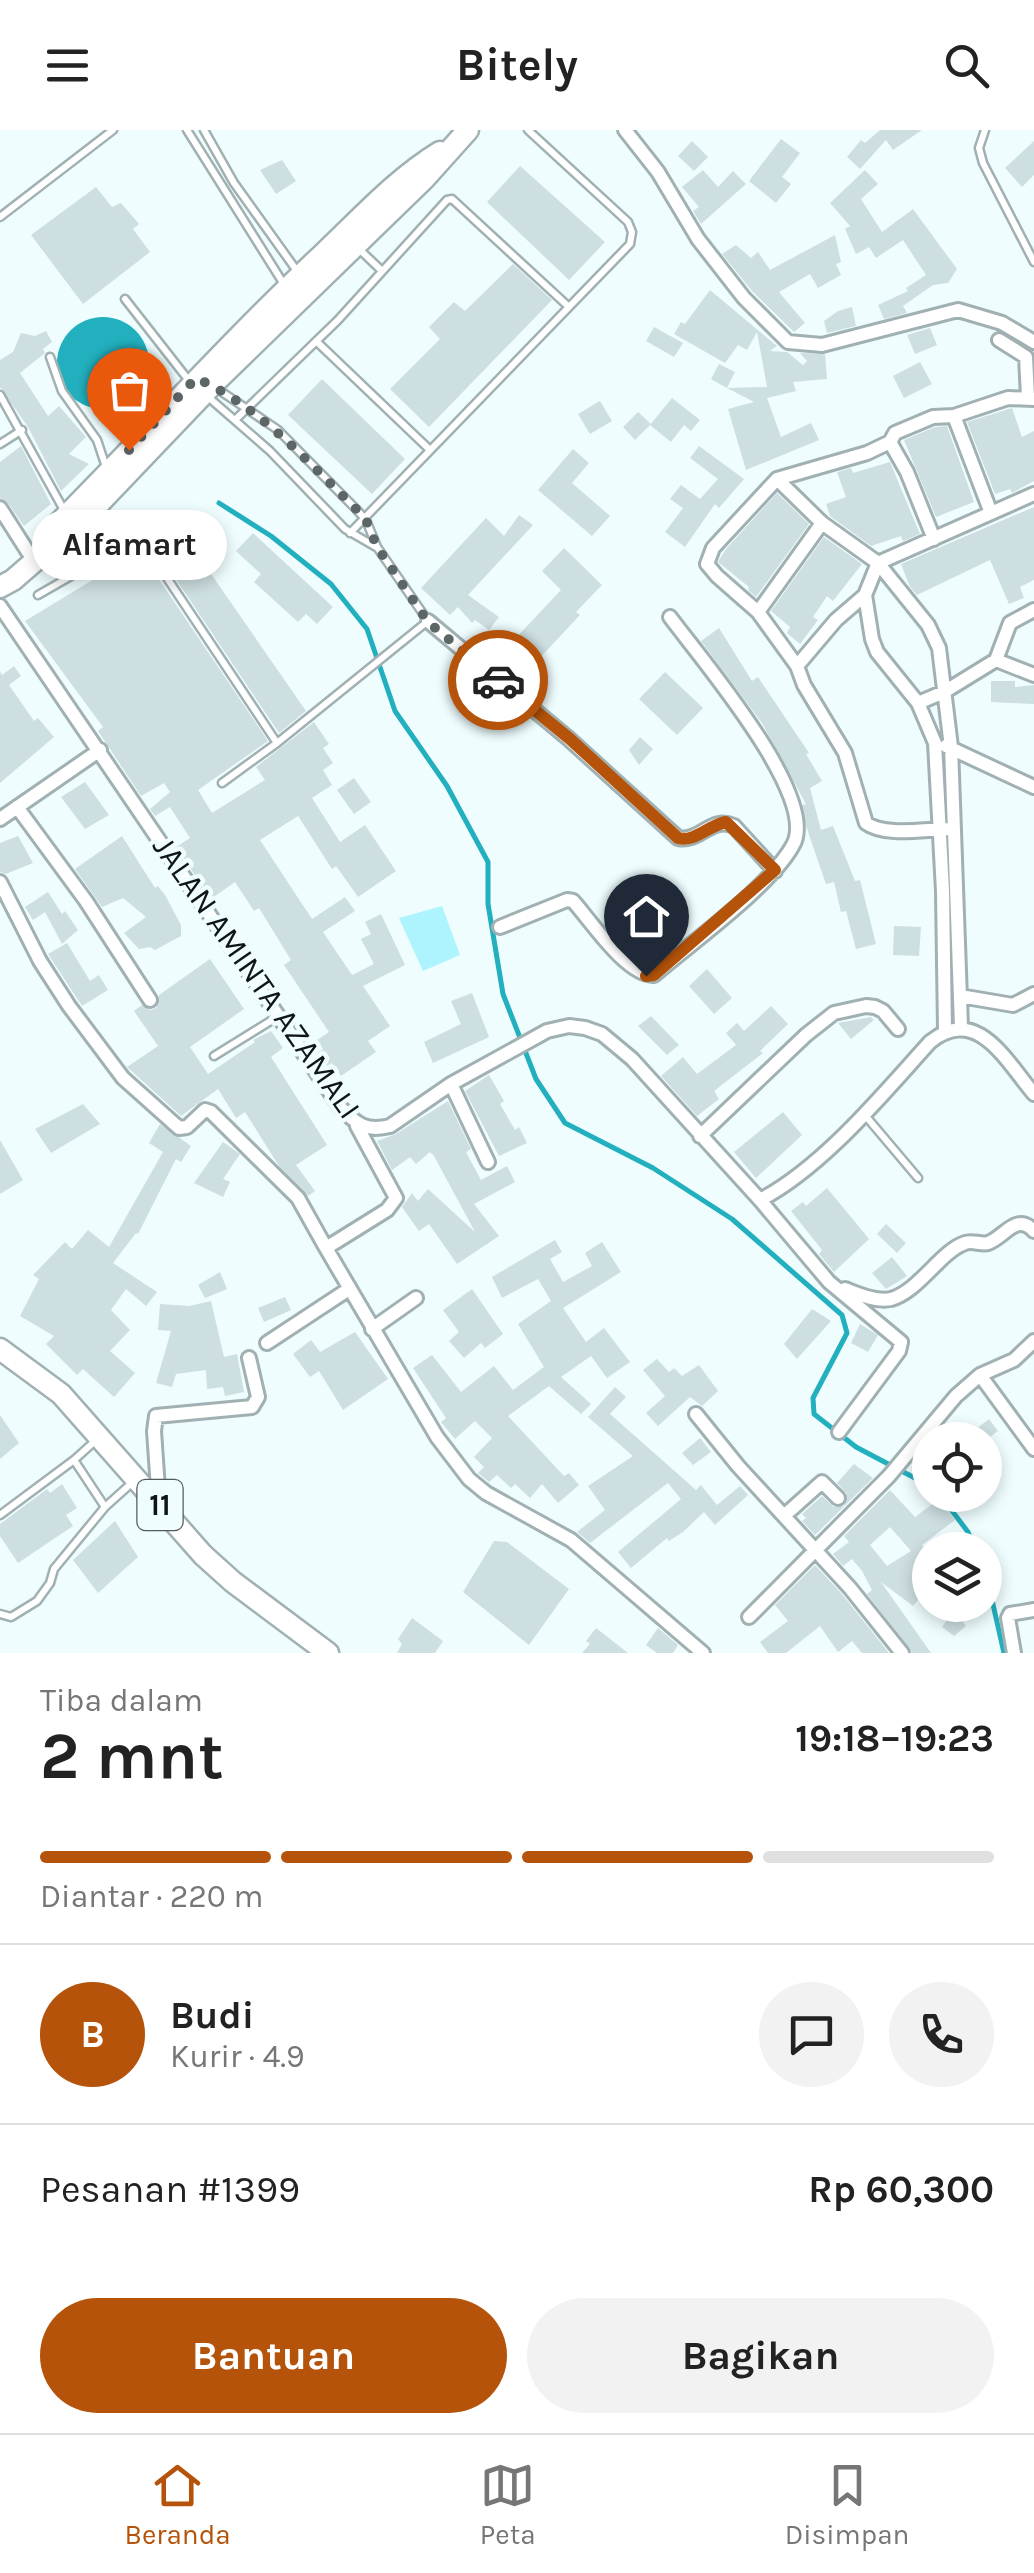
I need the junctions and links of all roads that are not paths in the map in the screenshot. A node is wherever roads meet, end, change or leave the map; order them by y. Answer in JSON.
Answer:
{"nodes":[{"id":1,"x":113,"y":130,"type":"edge"},
{"id":2,"x":187,"y":130,"type":"edge"},
{"id":3,"x":204,"y":130,"type":"edge"},
{"id":4,"x":528,"y":130,"type":"edge"},
{"id":5,"x":624,"y":130,"type":"edge"},
{"id":6,"x":985,"y":130,"type":"edge"},
{"id":7,"x":463,"y":135,"type":"edge"},
{"id":8,"x":0,"y":218,"type":"edge"},
{"id":9,"x":350,"y":240,"type":"junction"},
{"id":10,"x":1034,"y":262,"type":"edge"},
{"id":11,"x":382,"y":271,"type":"junction"},
{"id":12,"x":299,"y":289,"type":"junction"},
{"id":13,"x":125,"y":299,"type":"dead end"},
{"id":14,"x":569,"y":307,"type":"junction"},
{"id":15,"x":999,"y":340,"type":"dead end"},
{"id":16,"x":316,"y":341,"type":"junction"},
{"id":17,"x":1034,"y":342,"type":"edge"},
{"id":18,"x":50,"y":357,"type":"dead end"},
{"id":19,"x":197,"y":382,"type":"junction"},
{"id":20,"x":0,"y":395,"type":"edge"},
{"id":21,"x":1031,"y":398,"type":"edge"},
{"id":22,"x":247,"y":408,"type":"junction"},
{"id":23,"x":954,"y":416,"type":"junction"},
{"id":24,"x":236,"y":420,"type":"junction"},
{"id":25,"x":22,"y":430,"type":"junction"},
{"id":26,"x":890,"y":442,"type":"junction"},
{"id":27,"x":0,"y":444,"type":"edge"},
{"id":28,"x":430,"y":450,"type":"junction"},
{"id":29,"x":113,"y":478,"type":"junction"},
{"id":30,"x":776,"y":478,"type":"junction"},
{"id":31,"x":1034,"y":494,"type":"edge"},
{"id":32,"x":0,"y":508,"type":"edge"},
{"id":33,"x":991,"y":513,"type":"junction"},
{"id":34,"x":366,"y":520,"type":"junction"},
{"id":35,"x":71,"y":521,"type":"junction"},
{"id":36,"x":822,"y":523,"type":"junction"},
{"id":37,"x":350,"y":533,"type":"junction"},
{"id":38,"x":934,"y":539,"type":"junction"},
{"id":39,"x":377,"y":547,"type":"junction"},
{"id":40,"x":28,"y":552,"type":"junction"},
{"id":41,"x":99,"y":560,"type":"junction"},
{"id":42,"x":878,"y":563,"type":"junction"},
{"id":43,"x":0,"y":579,"type":"edge"},
{"id":44,"x":0,"y":587,"type":"edge"},
{"id":45,"x":38,"y":595,"type":"dead end"},
{"id":46,"x":864,"y":595,"type":"junction"},
{"id":47,"x":0,"y":606,"type":"edge"},
{"id":48,"x":1034,"y":610,"type":"edge"},
{"id":49,"x":758,"y":612,"type":"junction"},
{"id":50,"x":670,"y":617,"type":"dead end"},
{"id":51,"x":428,"y":622,"type":"junction"},
{"id":52,"x":996,"y":660,"type":"junction"},
{"id":53,"x":796,"y":666,"type":"junction"},
{"id":54,"x":1034,"y":674,"type":"edge"},
{"id":55,"x":944,"y":692,"type":"junction"},
{"id":56,"x":918,"y":703,"type":"junction"},
{"id":57,"x":277,"y":742,"type":"junction"},
{"id":58,"x":935,"y":743,"type":"junction"},
{"id":59,"x":950,"y":747,"type":"junction"},
{"id":60,"x":100,"y":750,"type":"junction"},
{"id":61,"x":222,"y":783,"type":"dead end"},
{"id":62,"x":1034,"y":786,"type":"edge"},
{"id":63,"x":17,"y":807,"type":"junction"},
{"id":64,"x":0,"y":819,"type":"edge"},
{"id":65,"x":947,"y":829,"type":"junction"},
{"id":66,"x":775,"y":870,"type":"junction"},
{"id":67,"x":0,"y":882,"type":"edge"},
{"id":68,"x":500,"y":927,"type":"dead end"},
{"id":69,"x":944,"y":952,"type":"junction"},
{"id":70,"x":959,"y":952,"type":"junction"},
{"id":71,"x":1034,"y":994,"type":"edge"},
{"id":72,"x":960,"y":996,"type":"junction"},
{"id":73,"x":150,"y":1000,"type":"dead end"},
{"id":74,"x":278,"y":1016,"type":"junction"},
{"id":75,"x":960,"y":1027,"type":"junction"},
{"id":76,"x":898,"y":1028,"type":"dead end"},
{"id":77,"x":946,"y":1032,"type":"junction"},
{"id":78,"x":214,"y":1056,"type":"dead end"},
{"id":79,"x":451,"y":1084,"type":"junction"},
{"id":80,"x":1034,"y":1094,"type":"edge"},
{"id":81,"x":863,"y":1113,"type":"junction"},
{"id":82,"x":357,"y":1126,"type":"junction"},
{"id":83,"x":700,"y":1136,"type":"junction"},
{"id":84,"x":488,"y":1162,"type":"dead end"},
{"id":85,"x":918,"y":1178,"type":"dead end"},
{"id":86,"x":760,"y":1200,"type":"junction"},
{"id":87,"x":1034,"y":1231,"type":"edge"},
{"id":88,"x":326,"y":1248,"type":"junction"},
{"id":89,"x":829,"y":1282,"type":"junction"},
{"id":90,"x":350,"y":1289,"type":"junction"},
{"id":91,"x":416,"y":1298,"type":"dead end"},
{"id":92,"x":372,"y":1329,"type":"junction"},
{"id":93,"x":1034,"y":1341,"type":"edge"},
{"id":94,"x":267,"y":1343,"type":"dead end"},
{"id":95,"x":2,"y":1354,"type":"edge"},
{"id":96,"x":249,"y":1358,"type":"dead end"},
{"id":97,"x":980,"y":1375,"type":"junction"},
{"id":98,"x":696,"y":1414,"type":"dead end"},
{"id":99,"x":839,"y":1432,"type":"dead end"},
{"id":100,"x":100,"y":1436,"type":"junction"},
{"id":101,"x":1034,"y":1450,"type":"edge"},
{"id":102,"x":74,"y":1460,"type":"junction"},
{"id":103,"x":138,"y":1478,"type":"junction"},
{"id":104,"x":838,"y":1498,"type":"dead end"},
{"id":105,"x":159,"y":1505,"type":"junction"},
{"id":106,"x":104,"y":1507,"type":"junction"},
{"id":107,"x":0,"y":1515,"type":"edge"},
{"id":108,"x":784,"y":1515,"type":"junction"},
{"id":109,"x":816,"y":1550,"type":"junction"},
{"id":110,"x":1034,"y":1610,"type":"edge"},
{"id":111,"x":0,"y":1614,"type":"edge"},
{"id":112,"x":749,"y":1618,"type":"dead end"},
{"id":113,"x":328,"y":1653,"type":"edge"},
{"id":114,"x":702,"y":1653,"type":"edge"},
{"id":115,"x":902,"y":1653,"type":"edge"},
{"id":116,"x":1014,"y":1653,"type":"edge"}],
"edges":[{"from":1,"to":8,"type":"lane"},
{"from":2,"to":12,"type":"lane"},
{"from":3,"to":12,"type":"lane"},
{"from":4,"to":14,"type":"lane"},
{"from":5,"to":17,"type":"street"},
{"from":6,"to":10,"type":"lane"},
{"from":7,"to":9,"type":"highway"},
{"from":9,"to":11,"type":"lane"},
{"from":9,"to":12,"type":"highway"},
{"from":11,"to":14,"type":"lane"},
{"from":11,"to":16,"type":"lane"},
{"from":12,"to":19,"type":"highway"},
{"from":13,"to":19,"type":"lane"},
{"from":14,"to":28,"type":"lane"},
{"from":15,"to":21,"type":"street"},
{"from":16,"to":22,"type":"lane"},
{"from":16,"to":28,"type":"lane"},
{"from":18,"to":29,"type":"lane"},
{"from":19,"to":22,"type":"lane"},
{"from":19,"to":24,"type":"lane"},
{"from":19,"to":29,"type":"highway"},
{"from":20,"to":25,"type":"lane"},
{"from":21,"to":23,"type":"street"},
{"from":22,"to":24,"type":"lane"},
{"from":22,"to":34,"type":"lane"},
{"from":23,"to":26,"type":"street"},
{"from":23,"to":33,"type":"street"},
{"from":24,"to":37,"type":"lane"},
{"from":25,"to":27,"type":"lane"},
{"from":25,"to":35,"type":"lane"},
{"from":26,"to":30,"type":"street"},
{"from":26,"to":38,"type":"street"},
{"from":28,"to":34,"type":"lane"},
{"from":29,"to":35,"type":"highway"},
{"from":30,"to":36,"type":"street"},
{"from":30,"to":49,"type":"street"},
{"from":31,"to":33,"type":"street"},
{"from":32,"to":40,"type":"street"},
{"from":33,"to":38,"type":"street"},
{"from":34,"to":37,"type":"lane"},
{"from":34,"to":39,"type":"lane"},
{"from":35,"to":40,"type":"highway"},
{"from":35,"to":41,"type":"lane"},
{"from":35,"to":44,"type":"highway"},
{"from":36,"to":42,"type":"street"},
{"from":36,"to":49,"type":"street"},
{"from":37,"to":39,"type":"lane"},
{"from":38,"to":42,"type":"street"},
{"from":39,"to":51,"type":"lane"},
{"from":40,"to":43,"type":"highway"},
{"from":41,"to":45,"type":"lane"},
{"from":41,"to":57,"type":"lane"},
{"from":42,"to":46,"type":"street"},
{"from":42,"to":55,"type":"street"},
{"from":46,"to":53,"type":"street"},
{"from":46,"to":56,"type":"street"},
{"from":47,"to":60,"type":"street","name":"JALAN AMINTA AZAMALI"},
{"from":48,"to":52,"type":"street"},
{"from":49,"to":53,"type":"street"},
{"from":50,"to":66,"type":"street"},
{"from":51,"to":57,"type":"lane"},
{"from":51,"to":66,"type":"street"},
{"from":52,"to":54,"type":"street"},
{"from":52,"to":55,"type":"street"},
{"from":53,"to":65,"type":"street"},
{"from":55,"to":56,"type":"street"},
{"from":55,"to":59,"type":"street"},
{"from":56,"to":58,"type":"street"},
{"from":57,"to":61,"type":"lane"},
{"from":58,"to":59,"type":"street"},
{"from":58,"to":65,"type":"street"},
{"from":59,"to":62,"type":"street"},
{"from":59,"to":65,"type":"street"},
{"from":60,"to":63,"type":"street"},
{"from":60,"to":74,"type":"street","name":"JALAN AMINTA AZAMALI"},
{"from":63,"to":64,"type":"street"},
{"from":63,"to":73,"type":"street"},
{"from":65,"to":69,"type":"street"},
{"from":65,"to":70,"type":"street"},
{"from":66,"to":68,"type":"street"},
{"from":67,"to":88,"type":"street"},
{"from":69,"to":70,"type":"street"},
{"from":69,"to":77,"type":"street"},
{"from":70,"to":72,"type":"street"},
{"from":71,"to":72,"type":"street"},
{"from":72,"to":75,"type":"street"},
{"from":74,"to":78,"type":"lane"},
{"from":74,"to":82,"type":"street","name":"JALAN AMINTA AZAMALI"},
{"from":75,"to":77,"type":"street"},
{"from":75,"to":80,"type":"street"},
{"from":76,"to":83,"type":"street"},
{"from":77,"to":81,"type":"street"},
{"from":79,"to":82,"type":"street","name":"JALAN AMINTA AZAMALI"},
{"from":79,"to":83,"type":"street","name":"JALAN AMINTA AZAMALI"},
{"from":79,"to":84,"type":"street"},
{"from":81,"to":85,"type":"lane"},
{"from":81,"to":86,"type":"street"},
{"from":82,"to":88,"type":"street"},
{"from":83,"to":86,"type":"street","name":"JALAN AMINTA AZAMALI"},
{"from":86,"to":89,"type":"street","name":"JALAN AMINTA AZAMALI"},
{"from":87,"to":89,"type":"street"},
{"from":88,"to":90,"type":"street"},
{"from":89,"to":99,"type":"street","name":"JALAN AMINTA AZAMALI"},
{"from":90,"to":92,"type":"street"},
{"from":90,"to":94,"type":"street"},
{"from":91,"to":92,"type":"street"},
{"from":92,"to":114,"type":"street"},
{"from":93,"to":97,"type":"street"},
{"from":95,"to":100,"type":"highway","number":"11"},
{"from":96,"to":105,"type":"street"},
{"from":97,"to":101,"type":"street"},
{"from":97,"to":109,"type":"street"},
{"from":98,"to":108,"type":"street"},
{"from":100,"to":102,"type":"lane"},
{"from":100,"to":103,"type":"highway","number":"11"},
{"from":102,"to":106,"type":"lane"},
{"from":102,"to":107,"type":"lane"},
{"from":103,"to":105,"type":"highway","number":"11"},
{"from":103,"to":106,"type":"lane"},
{"from":104,"to":108,"type":"street"},
{"from":105,"to":113,"type":"highway","number":"11"},
{"from":106,"to":111,"type":"lane"},
{"from":108,"to":109,"type":"street"},
{"from":109,"to":112,"type":"street"},
{"from":109,"to":115,"type":"street"},
{"from":110,"to":116,"type":"street"}]}
